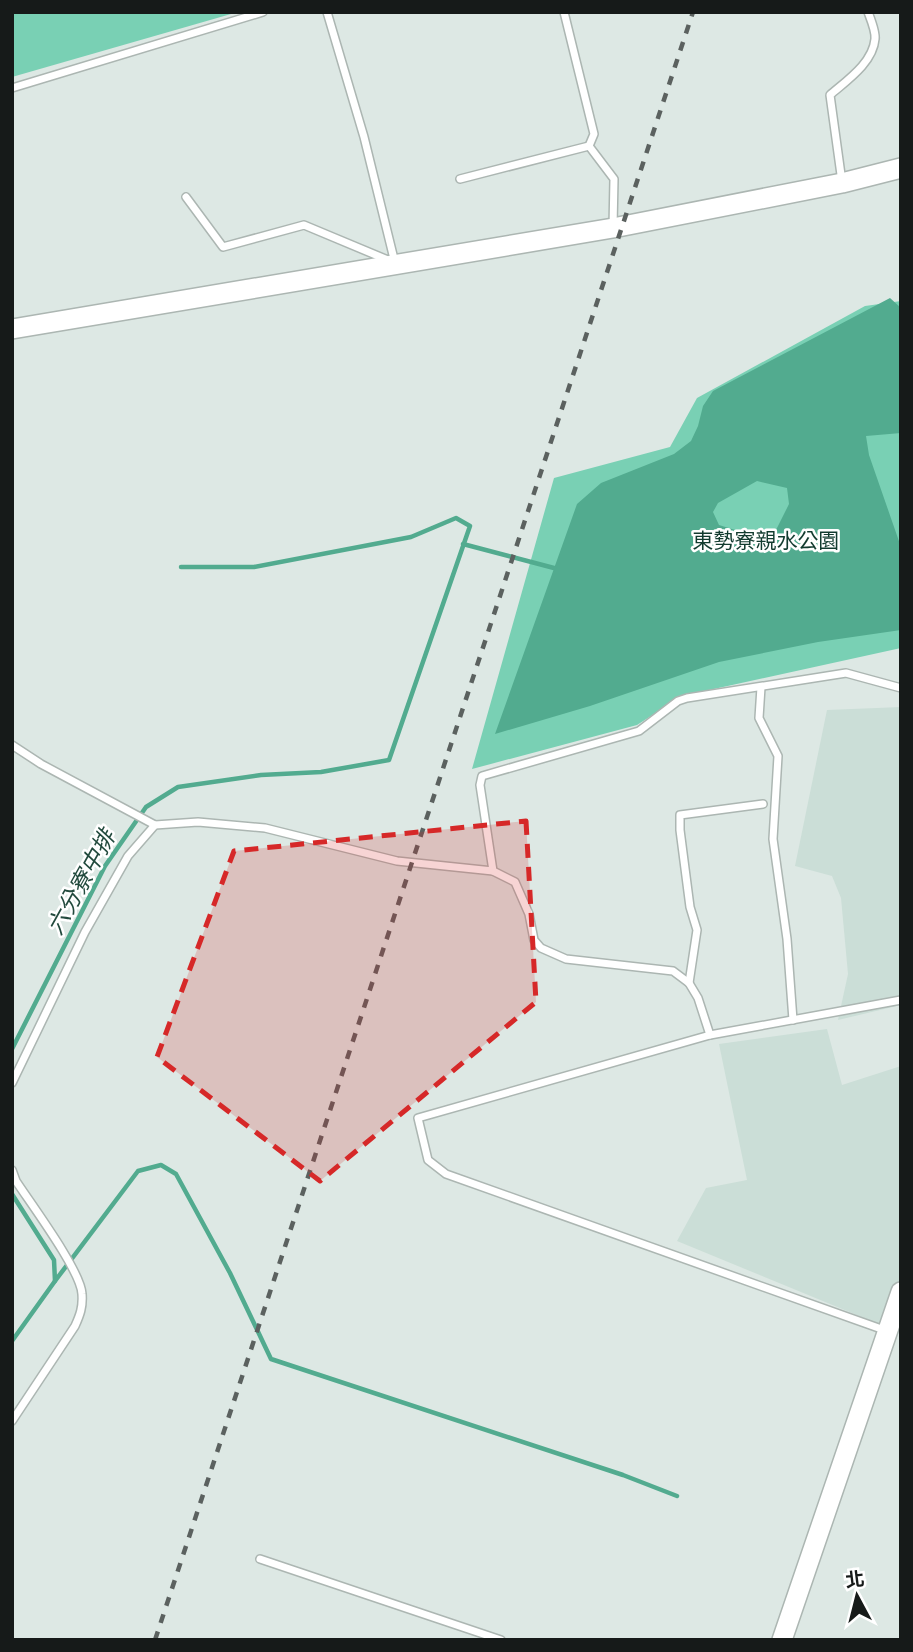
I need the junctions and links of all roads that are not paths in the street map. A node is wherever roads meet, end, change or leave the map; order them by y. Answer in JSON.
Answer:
{"nodes":[{"id":1,"x":263,"y":12,"type":"edge"},
{"id":2,"x":327,"y":12,"type":"edge"},
{"id":3,"x":564,"y":12,"type":"edge"},
{"id":4,"x":868,"y":12,"type":"edge"},
{"id":5,"x":12,"y":88,"type":"edge"},
{"id":6,"x":589,"y":146,"type":"junction"},
{"id":7,"x":901,"y":167,"type":"edge"},
{"id":8,"x":460,"y":179,"type":"dead end"},
{"id":9,"x":842,"y":183,"type":"junction"},
{"id":10,"x":186,"y":197,"type":"dead end"},
{"id":11,"x":613,"y":228,"type":"junction"},
{"id":12,"x":396,"y":263,"type":"junction"},
{"id":13,"x":12,"y":329,"type":"edge"},
{"id":14,"x":761,"y":687,"type":"junction"},
{"id":15,"x":901,"y":688,"type":"edge"},
{"id":16,"x":12,"y":745,"type":"edge"},
{"id":17,"x":763,"y":804,"type":"dead end"},
{"id":18,"x":152,"y":823,"type":"junction"},
{"id":19,"x":493,"y":871,"type":"junction"},
{"id":20,"x":689,"y":983,"type":"junction"},
{"id":21,"x":901,"y":1000,"type":"edge"},
{"id":22,"x":793,"y":1020,"type":"junction"},
{"id":23,"x":710,"y":1035,"type":"junction"},
{"id":24,"x":12,"y":1083,"type":"edge"},
{"id":25,"x":12,"y":1170,"type":"edge"},
{"id":26,"x":901,"y":1292,"type":"edge"},
{"id":27,"x":888,"y":1332,"type":"junction"},
{"id":28,"x":12,"y":1421,"type":"edge"},
{"id":29,"x":260,"y":1559,"type":"dead end"},
{"id":30,"x":501,"y":1640,"type":"edge"},
{"id":31,"x":782,"y":1640,"type":"edge"}],
"edges":[{"from":1,"to":5,"type":"lane"},
{"from":2,"to":12,"type":"lane"},
{"from":3,"to":6,"type":"lane"},
{"from":4,"to":9,"type":"lane"},
{"from":6,"to":8,"type":"lane"},
{"from":6,"to":11,"type":"lane"},
{"from":7,"to":9,"type":"street"},
{"from":9,"to":11,"type":"street"},
{"from":10,"to":12,"type":"lane"},
{"from":11,"to":12,"type":"street"},
{"from":12,"to":13,"type":"street"},
{"from":14,"to":15,"type":"lane"},
{"from":14,"to":19,"type":"lane"},
{"from":14,"to":22,"type":"lane"},
{"from":16,"to":18,"type":"lane"},
{"from":17,"to":20,"type":"lane"},
{"from":18,"to":19,"type":"lane"},
{"from":18,"to":24,"type":"lane"},
{"from":19,"to":20,"type":"lane"},
{"from":20,"to":23,"type":"lane"},
{"from":21,"to":22,"type":"lane"},
{"from":22,"to":23,"type":"lane"},
{"from":23,"to":27,"type":"lane"},
{"from":25,"to":28,"type":"lane"},
{"from":26,"to":27,"type":"street"},
{"from":27,"to":31,"type":"street"},
{"from":29,"to":30,"type":"lane"}]}
